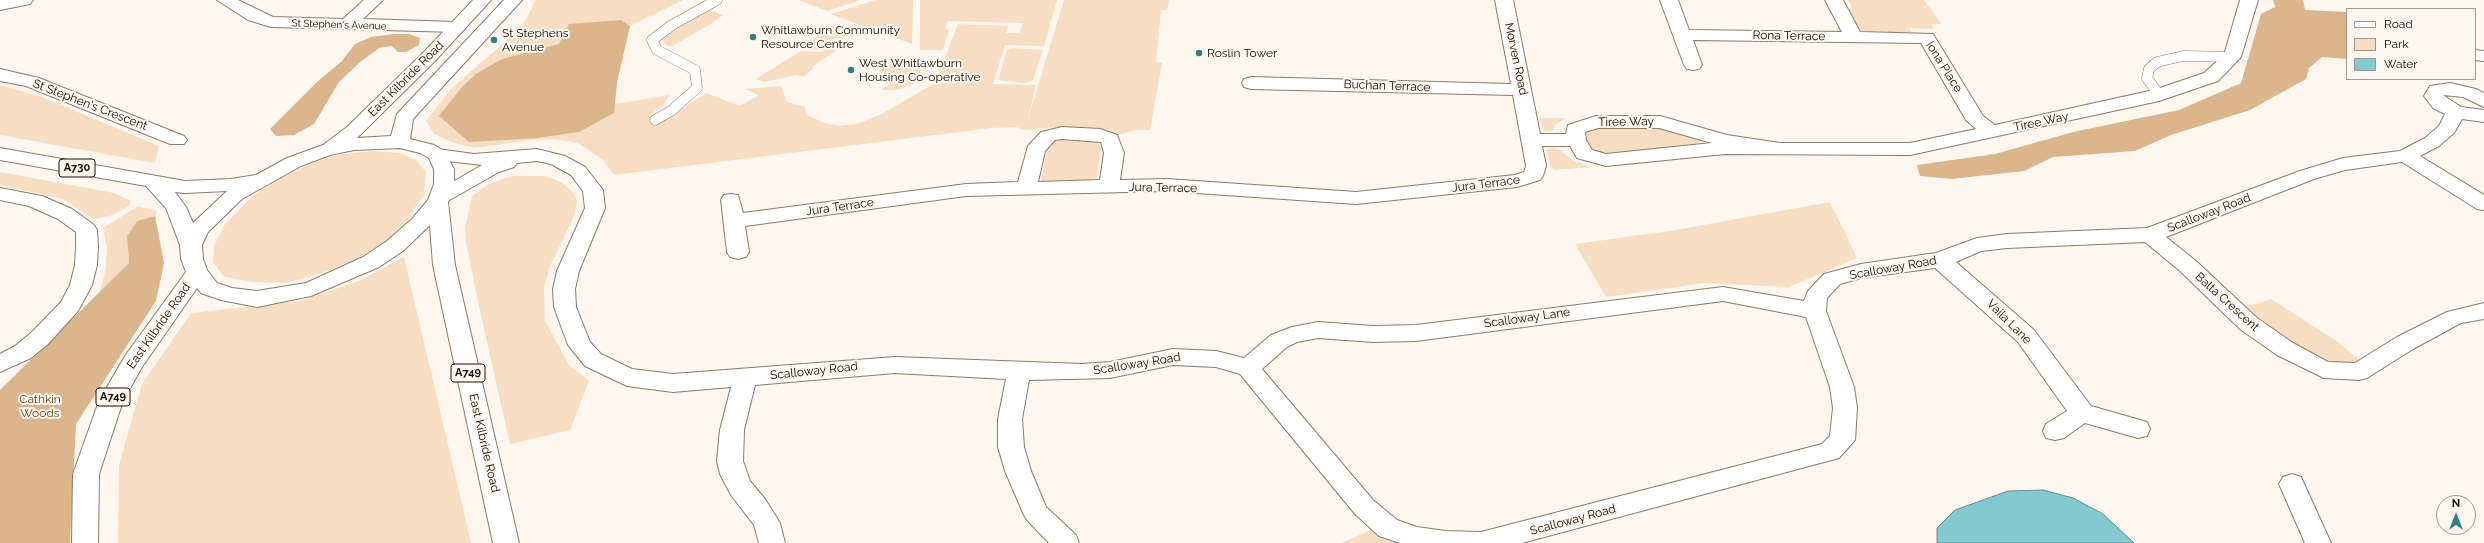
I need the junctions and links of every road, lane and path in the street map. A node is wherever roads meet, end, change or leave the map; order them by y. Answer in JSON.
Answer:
{"nodes":[{"id":1,"x":24,"y":0,"type":"edge"},
{"id":2,"x":226,"y":0,"type":"edge"},
{"id":3,"x":374,"y":0,"type":"edge"},
{"id":4,"x":482,"y":0,"type":"edge"},
{"id":5,"x":513,"y":0,"type":"edge"},
{"id":6,"x":717,"y":0,"type":"edge"},
{"id":7,"x":1504,"y":0,"type":"edge"},
{"id":8,"x":1669,"y":0,"type":"edge"},
{"id":9,"x":1834,"y":0,"type":"edge"},
{"id":10,"x":2249,"y":0,"type":"edge"},
{"id":11,"x":0,"y":5,"type":"edge"},
{"id":12,"x":347,"y":24,"type":"junction"},
{"id":13,"x":457,"y":27,"type":"junction"},
{"id":14,"x":1682,"y":35,"type":"junction"},
{"id":15,"x":1854,"y":37,"type":"junction"},
{"id":16,"x":2232,"y":57,"type":"junction"},
{"id":17,"x":1693,"y":65,"type":"dead end"},
{"id":18,"x":0,"y":75,"type":"edge"},
{"id":19,"x":1251,"y":83,"type":"dead end"},
{"id":20,"x":2446,"y":84,"type":"edge"},
{"id":21,"x":1522,"y":90,"type":"junction"},
{"id":22,"x":2159,"y":95,"type":"junction"},
{"id":23,"x":2484,"y":100,"type":"edge"},
{"id":24,"x":2456,"y":112,"type":"junction"},
{"id":25,"x":2484,"y":116,"type":"edge"},
{"id":26,"x":1528,"y":118,"type":"joint"},
{"id":27,"x":656,"y":120,"type":"dead end"},
{"id":28,"x":1992,"y":132,"type":"junction"},
{"id":29,"x":177,"y":140,"type":"dead end"},
{"id":30,"x":1532,"y":140,"type":"junction"},
{"id":31,"x":1576,"y":140,"type":"junction"},
{"id":32,"x":400,"y":142,"type":"junction"},
{"id":33,"x":1780,"y":149,"type":"junction"},
{"id":34,"x":324,"y":151,"type":"junction"},
{"id":35,"x":0,"y":154,"type":"edge"},
{"id":36,"x":437,"y":155,"type":"junction"},
{"id":37,"x":525,"y":156,"type":"junction"},
{"id":38,"x":2405,"y":156,"type":"junction"},
{"id":39,"x":264,"y":177,"type":"junction"},
{"id":40,"x":154,"y":183,"type":"junction"},
{"id":41,"x":1027,"y":188,"type":"junction"},
{"id":42,"x":1109,"y":188,"type":"junction"},
{"id":43,"x":0,"y":194,"type":"edge"},
{"id":44,"x":438,"y":200,"type":"junction"},
{"id":45,"x":731,"y":200,"type":"dead end"},
{"id":46,"x":2484,"y":204,"type":"edge"},
{"id":47,"x":733,"y":221,"type":"junction"},
{"id":48,"x":2150,"y":236,"type":"junction"},
{"id":49,"x":191,"y":245,"type":"junction"},
{"id":50,"x":738,"y":252,"type":"dead end"},
{"id":51,"x":1940,"y":260,"type":"junction"},
{"id":52,"x":197,"y":272,"type":"junction"},
{"id":53,"x":1815,"y":311,"type":"junction"},
{"id":54,"x":2484,"y":311,"type":"edge"},
{"id":55,"x":0,"y":364,"type":"edge"},
{"id":56,"x":1248,"y":368,"type":"junction"},
{"id":57,"x":1019,"y":371,"type":"junction"},
{"id":58,"x":745,"y":377,"type":"junction"},
{"id":59,"x":2082,"y":413,"type":"junction"},
{"id":60,"x":2138,"y":429,"type":"dead end"},
{"id":61,"x":2055,"y":431,"type":"dead end"},
{"id":62,"x":2292,"y":484,"type":"dead end"},
{"id":63,"x":85,"y":543,"type":"edge"},
{"id":64,"x":506,"y":543,"type":"edge"},
{"id":65,"x":772,"y":543,"type":"edge"},
{"id":66,"x":1066,"y":543,"type":"edge"},
{"id":67,"x":2318,"y":543,"type":"edge"}],
"edges":[{"from":1,"to":11,"type":"street"},
{"from":2,"to":12,"type":"street","name":"St Stephen's Avenue"},
{"from":3,"to":12,"type":"street"},
{"from":4,"to":13,"type":"street","name":"East Kilbride Road"},
{"from":5,"to":32,"type":"street","name":"East Kilbride Road"},
{"from":6,"to":27,"type":"lane"},
{"from":7,"to":21,"type":"street","name":"Morven Road"},
{"from":8,"to":14,"type":"street"},
{"from":9,"to":15,"type":"street"},
{"from":10,"to":16,"type":"street","name":"Tiree Way"},
{"from":12,"to":13,"type":"street","name":"St Stephen's Avenue"},
{"from":13,"to":34,"type":"street","name":"East Kilbride Road"},
{"from":14,"to":15,"type":"street","name":"Rona Terrace"},
{"from":14,"to":17,"type":"street"},
{"from":15,"to":28,"type":"street","name":"Iona Place"},
{"from":16,"to":22,"type":"street","name":"Tiree Way"},
{"from":16,"to":22,"type":"lane"},
{"from":18,"to":29,"type":"street","name":"St Stephen's Crescent"},
{"from":19,"to":21,"type":"street","name":"Buchan Terrace"},
{"from":20,"to":23,"type":"street"},
{"from":20,"to":24,"type":"street"},
{"from":21,"to":26,"type":"street","name":"Morven Road"},
{"from":22,"to":28,"type":"street","name":"Tiree Way"},
{"from":24,"to":25,"type":"street"},
{"from":24,"to":38,"type":"street","name":"Scalloway Road"},
{"from":26,"to":30,"type":"street","name":"Jura Terrace"},
{"from":28,"to":33,"type":"street","name":"Tiree Way"},
{"from":30,"to":31,"type":"street"},
{"from":30,"to":42,"type":"street","name":"Jura Terrace"},
{"from":31,"to":33,"type":"street","name":"Tiree Way"},
{"from":31,"to":33,"type":"street","name":"Tiree Way"},
{"from":32,"to":34,"type":"street","name":"Scalloway Road"},
{"from":32,"to":36,"type":"street","name":"Scalloway Road"},
{"from":34,"to":39,"type":"street"},
{"from":35,"to":40,"type":"street","number":"A730"},
{"from":36,"to":37,"type":"street","name":"Scalloway Road"},
{"from":36,"to":44,"type":"street"},
{"from":37,"to":44,"type":"street","name":"Scalloway Road"},
{"from":37,"to":58,"type":"street","name":"Scalloway Road"},
{"from":38,"to":46,"type":"street"},
{"from":38,"to":48,"type":"street","name":"Scalloway Road"},
{"from":39,"to":40,"type":"street","number":"A730"},
{"from":39,"to":49,"type":"street"},
{"from":40,"to":49,"type":"street"},
{"from":41,"to":42,"type":"street","name":"Jura Terrace"},
{"from":41,"to":42,"type":"street"},
{"from":41,"to":47,"type":"street","name":"Jura Terrace"},
{"from":43,"to":55,"type":"street"},
{"from":44,"to":52,"type":"street"},
{"from":44,"to":64,"type":"street","name":"East Kilbride Road","number":"A749"},
{"from":45,"to":47,"type":"street"},
{"from":47,"to":50,"type":"street"},
{"from":48,"to":51,"type":"street","name":"Scalloway Road"},
{"from":48,"to":54,"type":"street","name":"Balta Crescent"},
{"from":49,"to":52,"type":"street"},
{"from":51,"to":53,"type":"street","name":"Scalloway Road"},
{"from":51,"to":59,"type":"street","name":"Vaila Lane"},
{"from":52,"to":63,"type":"street","name":"East Kilbride Road","number":"A749"},
{"from":53,"to":56,"type":"street","name":"Scalloway Lane"},
{"from":53,"to":56,"type":"street","name":"Scalloway Road"},
{"from":56,"to":57,"type":"street","name":"Scalloway Road"},
{"from":57,"to":58,"type":"street","name":"Scalloway Road"},
{"from":57,"to":66,"type":"street"},
{"from":58,"to":65,"type":"street"},
{"from":59,"to":60,"type":"street"},
{"from":59,"to":61,"type":"street"},
{"from":62,"to":67,"type":"street"}]}
